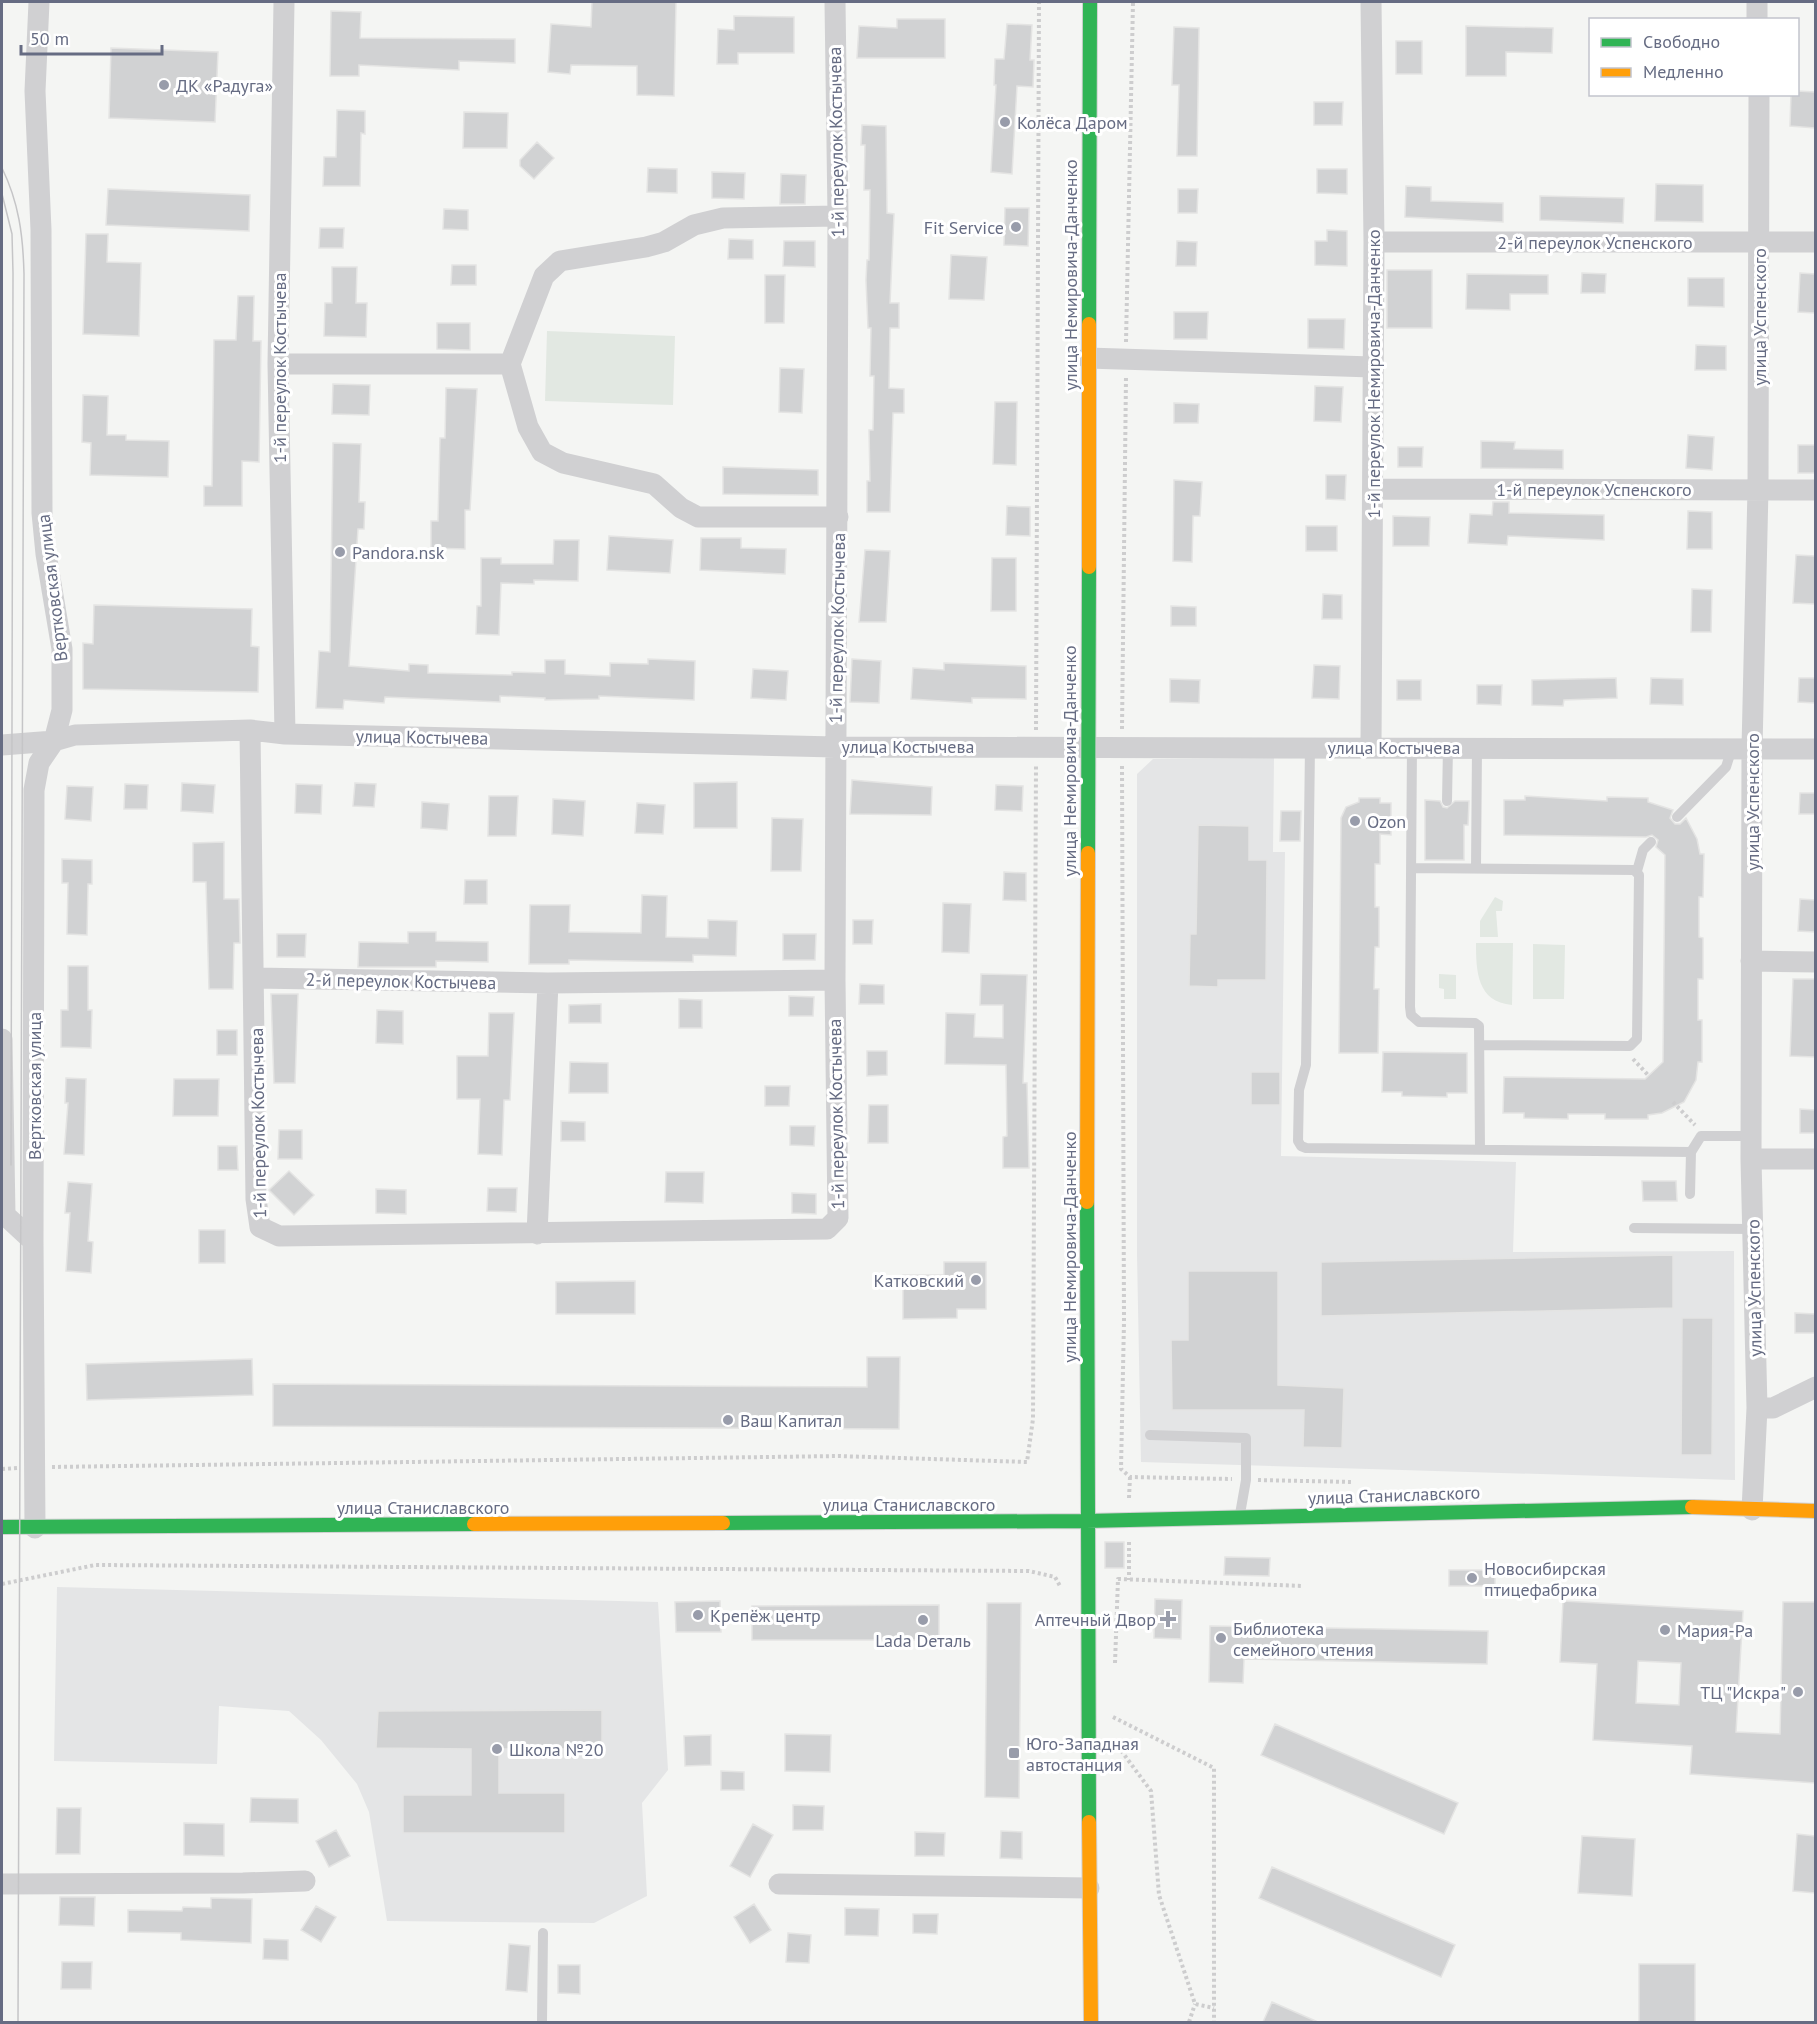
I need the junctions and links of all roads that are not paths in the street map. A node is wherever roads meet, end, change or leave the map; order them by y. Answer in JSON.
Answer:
{"nodes":[{"id":1,"x":39,"y":2,"type":"edge"},
{"id":2,"x":284,"y":2,"type":"edge"},
{"id":3,"x":835,"y":2,"type":"edge"},
{"id":4,"x":1090,"y":2,"type":"edge"},
{"id":5,"x":1371,"y":2,"type":"edge"},
{"id":6,"x":1757,"y":2,"type":"edge"},
{"id":7,"x":1758,"y":18,"type":"edge"},
{"id":8,"x":1760,"y":96,"type":"edge"},
{"id":9,"x":838,"y":216,"type":"junction"},
{"id":10,"x":1374,"y":242,"type":"junction"},
{"id":11,"x":1759,"y":242,"type":"junction"},
{"id":12,"x":1815,"y":242,"type":"edge"},
{"id":13,"x":1087,"y":358,"type":"junction"},
{"id":14,"x":278,"y":364,"type":"junction"},
{"id":15,"x":510,"y":364,"type":"junction"},
{"id":16,"x":1372,"y":367,"type":"junction"},
{"id":17,"x":1373,"y":489,"type":"junction"},
{"id":18,"x":1758,"y":489,"type":"junction"},
{"id":19,"x":1815,"y":490,"type":"edge"},
{"id":20,"x":838,"y":517,"type":"junction"},
{"id":21,"x":250,"y":730,"type":"junction"},
{"id":22,"x":285,"y":734,"type":"junction"},
{"id":23,"x":54,"y":741,"type":"junction"},
{"id":24,"x":2,"y":745,"type":"edge"},
{"id":25,"x":1087,"y":745,"type":"junction"},
{"id":26,"x":1310,"y":746,"type":"junction"},
{"id":27,"x":835,"y":747,"type":"junction"},
{"id":28,"x":1371,"y":747,"type":"junction"},
{"id":29,"x":1412,"y":747,"type":"junction"},
{"id":30,"x":1448,"y":747,"type":"junction"},
{"id":31,"x":1477,"y":747,"type":"junction"},
{"id":32,"x":1742,"y":748,"type":"junction"},
{"id":33,"x":1815,"y":749,"type":"edge"},
{"id":34,"x":1447,"y":801,"type":"dead end"},
{"id":35,"x":1677,"y":817,"type":"dead end"},
{"id":36,"x":1651,"y":842,"type":"dead end"},
{"id":37,"x":1411,"y":868,"type":"junction"},
{"id":38,"x":1476,"y":868,"type":"junction"},
{"id":39,"x":1637,"y":871,"type":"junction"},
{"id":40,"x":1751,"y":961,"type":"junction"},
{"id":41,"x":1815,"y":962,"type":"edge"},
{"id":42,"x":255,"y":978,"type":"junction"},
{"id":43,"x":835,"y":980,"type":"junction"},
{"id":44,"x":548,"y":983,"type":"junction"},
{"id":45,"x":2,"y":1039,"type":"edge"},
{"id":46,"x":1480,"y":1045,"type":"junction"},
{"id":47,"x":1751,"y":1136,"type":"junction"},
{"id":48,"x":1480,"y":1150,"type":"junction"},
{"id":49,"x":1691,"y":1152,"type":"junction"},
{"id":50,"x":1751,"y":1159,"type":"junction"},
{"id":51,"x":1815,"y":1159,"type":"edge"},
{"id":52,"x":1690,"y":1194,"type":"dead end"},
{"id":53,"x":1634,"y":1228,"type":"dead end"},
{"id":54,"x":1753,"y":1229,"type":"junction"},
{"id":55,"x":537,"y":1234,"type":"junction"},
{"id":56,"x":33,"y":1241,"type":"junction"},
{"id":57,"x":1815,"y":1387,"type":"edge"},
{"id":58,"x":1757,"y":1408,"type":"junction"},
{"id":59,"x":1150,"y":1435,"type":"dead end"},
{"id":60,"x":1752,"y":1510,"type":"junction"},
{"id":61,"x":1815,"y":1511,"type":"edge"},
{"id":62,"x":1240,"y":1517,"type":"junction"},
{"id":63,"x":1086,"y":1521,"type":"junction"},
{"id":64,"x":2,"y":1527,"type":"edge"},
{"id":65,"x":34,"y":1528,"type":"junction"},
{"id":66,"x":305,"y":1881,"type":"dead end"},
{"id":67,"x":2,"y":1884,"type":"edge"},
{"id":68,"x":779,"y":1884,"type":"dead end"},
{"id":69,"x":1089,"y":1888,"type":"junction"},
{"id":70,"x":543,"y":1933,"type":"dead end"},
{"id":71,"x":542,"y":2022,"type":"edge"},
{"id":72,"x":1091,"y":2022,"type":"edge"}],
"edges":[{"from":1,"to":23,"type":"street","name":"Вертковская улица"},
{"from":2,"to":14,"type":"street","name":"1-й переулок Костычева"},
{"from":3,"to":9,"type":"street","name":"1-й переулок Костычева"},
{"from":4,"to":13,"type":"main road","name":"улица Немировича-Данченко"},
{"from":5,"to":10,"type":"street","name":"1-й переулок Немировича-Данченко"},
{"from":6,"to":7,"type":"street"},
{"from":8,"to":11,"type":"street","name":"улица Успенского"},
{"from":9,"to":15,"type":"street"},
{"from":9,"to":20,"type":"street","name":"1-й переулок Костычева"},
{"from":10,"to":11,"type":"street","name":"2-й переулок Успенского"},
{"from":10,"to":16,"type":"street","name":"1-й переулок Немировича-Данченко"},
{"from":11,"to":12,"type":"street","name":"2-й переулок Успенского"},
{"from":11,"to":18,"type":"street","name":"улица Успенского"},
{"from":13,"to":16,"type":"street"},
{"from":13,"to":25,"type":"main road","name":"улица Немировича-Данченко"},
{"from":14,"to":15,"type":"street"},
{"from":14,"to":22,"type":"street","name":"1-й переулок Костычева"},
{"from":15,"to":20,"type":"street"},
{"from":16,"to":17,"type":"street","name":"1-й переулок Немировича-Данченко"},
{"from":17,"to":18,"type":"street","name":"1-й переулок Успенского"},
{"from":17,"to":28,"type":"street","name":"1-й переулок Немировича-Данченко"},
{"from":18,"to":19,"type":"street","name":"1-й переулок Успенского"},
{"from":18,"to":32,"type":"street","name":"улица Успенского"},
{"from":20,"to":27,"type":"street","name":"1-й переулок Костычева"},
{"from":21,"to":22,"type":"street","name":"улица Костычева"},
{"from":21,"to":23,"type":"street","name":"улица Костычева"},
{"from":21,"to":42,"type":"street","name":"1-й переулок Костычева"},
{"from":22,"to":27,"type":"street","name":"улица Костычева"},
{"from":23,"to":24,"type":"street","name":"улица Костычева"},
{"from":23,"to":56,"type":"street","name":"Вертковская улица"},
{"from":25,"to":26,"type":"street","name":"улица Костычева"},
{"from":25,"to":27,"type":"street","name":"улица Костычева"},
{"from":25,"to":63,"type":"main road","name":"улица Немировича-Данченко"},
{"from":26,"to":28,"type":"street","name":"улица Костычева"},
{"from":26,"to":48,"type":"lane"},
{"from":27,"to":43,"type":"street","name":"1-й переулок Костычева"},
{"from":28,"to":29,"type":"street","name":"улица Костычева"},
{"from":29,"to":30,"type":"street","name":"улица Костычева"},
{"from":29,"to":37,"type":"lane"},
{"from":30,"to":31,"type":"street","name":"улица Костычева"},
{"from":30,"to":34,"type":"lane"},
{"from":31,"to":32,"type":"street","name":"улица Костычева"},
{"from":31,"to":38,"type":"lane"},
{"from":32,"to":33,"type":"street","name":"улица Костычева"},
{"from":32,"to":35,"type":"lane"},
{"from":32,"to":40,"type":"street","name":"улица Успенского"},
{"from":36,"to":39,"type":"lane"},
{"from":37,"to":38,"type":"lane"},
{"from":37,"to":46,"type":"lane"},
{"from":38,"to":39,"type":"lane"},
{"from":39,"to":46,"type":"lane"},
{"from":40,"to":41,"type":"street"},
{"from":40,"to":47,"type":"street","name":"улица Успенского"},
{"from":42,"to":44,"type":"street","name":"2-й переулок Костычева"},
{"from":42,"to":55,"type":"street","name":"1-й переулок Костычева"},
{"from":43,"to":44,"type":"street","name":"2-й переулок Костычева"},
{"from":43,"to":55,"type":"street","name":"1-й переулок Костычева"},
{"from":44,"to":55,"type":"street"},
{"from":45,"to":56,"type":"street","name":"Вертковская улица"},
{"from":46,"to":48,"type":"lane"},
{"from":47,"to":49,"type":"lane"},
{"from":47,"to":50,"type":"street","name":"улица Успенского"},
{"from":48,"to":49,"type":"lane"},
{"from":49,"to":52,"type":"lane"},
{"from":50,"to":51,"type":"street"},
{"from":50,"to":54,"type":"street","name":"улица Успенского"},
{"from":53,"to":54,"type":"lane"},
{"from":54,"to":58,"type":"street","name":"улица Успенского"},
{"from":56,"to":65,"type":"street","name":"Вертковская улица"},
{"from":57,"to":58,"type":"street"},
{"from":58,"to":60,"type":"street","name":"улица Успенского"},
{"from":59,"to":62,"type":"lane"},
{"from":60,"to":61,"type":"main road","name":"улица Станиславского"},
{"from":60,"to":62,"type":"main road","name":"улица Станиславского"},
{"from":62,"to":63,"type":"main road","name":"улица Станиславского"},
{"from":63,"to":65,"type":"main road","name":"улица Станиславского"},
{"from":63,"to":69,"type":"main road","name":"улица Немировича-Данченко"},
{"from":64,"to":65,"type":"main road","name":"улица Станиславского"},
{"from":66,"to":67,"type":"street"},
{"from":68,"to":69,"type":"street"},
{"from":69,"to":72,"type":"main road","name":"улица Немировича-Данченко"},
{"from":70,"to":71,"type":"lane"}]}
